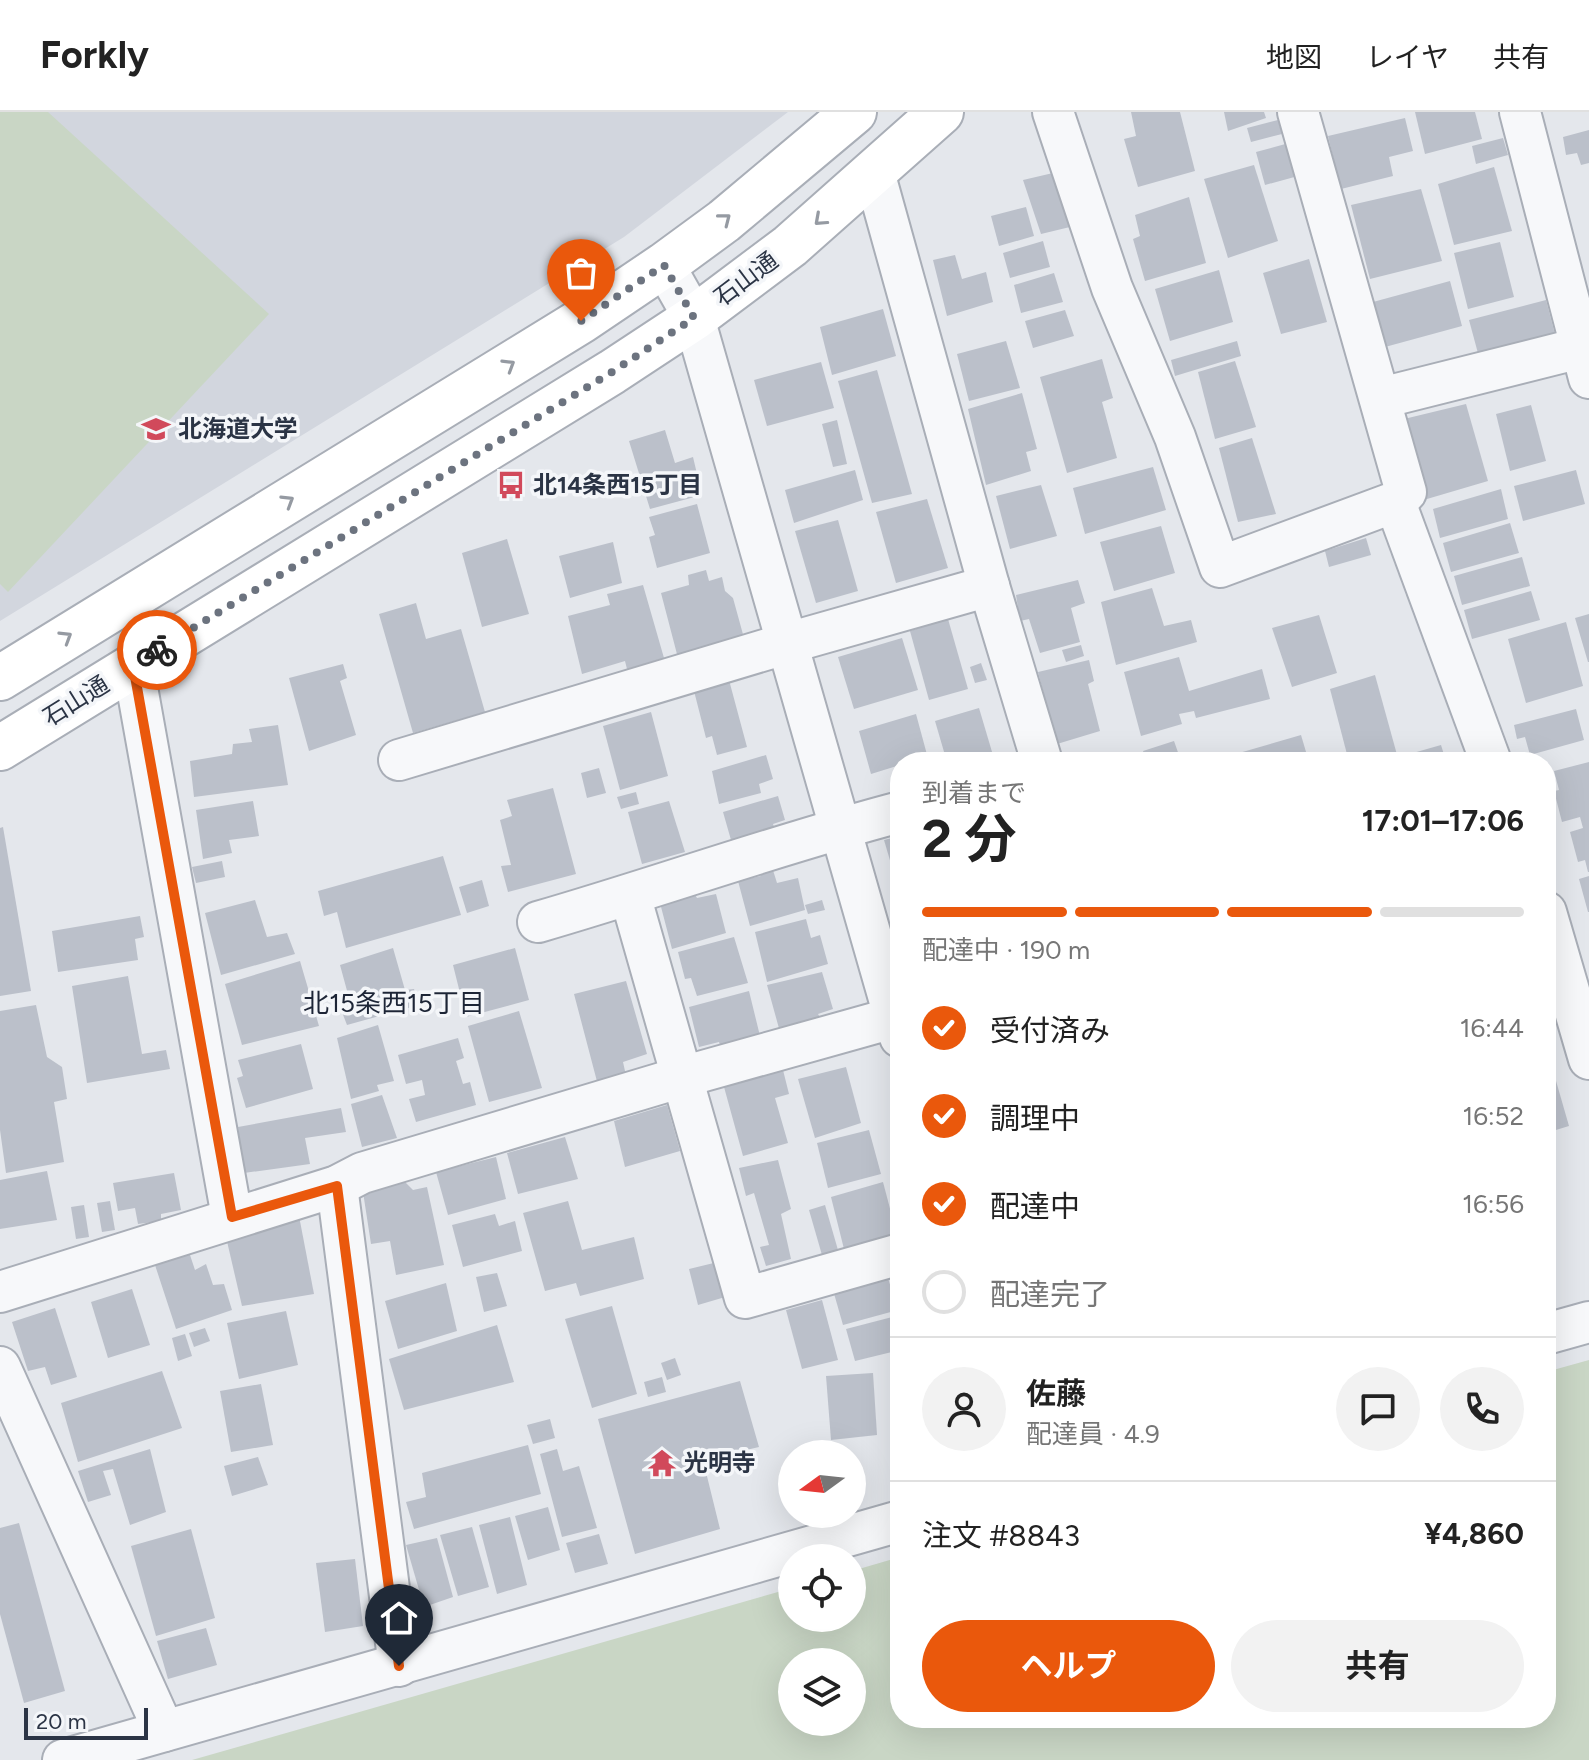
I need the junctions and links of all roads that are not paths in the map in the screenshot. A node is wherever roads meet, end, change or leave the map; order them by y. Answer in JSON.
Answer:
{"nodes":[{"id":1,"x":854,"y":112,"type":"edge"},
{"id":2,"x":941,"y":112,"type":"edge"},
{"id":3,"x":1053,"y":112,"type":"edge"},
{"id":4,"x":1298,"y":112,"type":"edge"},
{"id":5,"x":1520,"y":112,"type":"edge"},
{"id":6,"x":874,"y":172,"type":"junction"},
{"id":7,"x":664,"y":265,"type":"junction"},
{"id":8,"x":694,"y":318,"type":"junction"},
{"id":9,"x":1585,"y":363,"type":"edge"},
{"id":10,"x":1381,"y":398,"type":"junction"},
{"id":11,"x":1395,"y":502,"type":"junction"},
{"id":12,"x":989,"y":586,"type":"junction"},
{"id":13,"x":788,"y":643,"type":"junction"},
{"id":14,"x":133,"y":665,"type":"junction"},
{"id":15,"x":0,"y":678,"type":"edge"},
{"id":16,"x":0,"y":748,"type":"edge"},
{"id":17,"x":1039,"y":752,"type":"edge"},
{"id":18,"x":1487,"y":752,"type":"edge"},
{"id":19,"x":399,"y":760,"type":"dead end"},
{"id":20,"x":890,"y":815,"type":"edge"},
{"id":21,"x":841,"y":827,"type":"junction"},
{"id":22,"x":630,"y":895,"type":"junction"},
{"id":23,"x":538,"y":922,"type":"dead end"},
{"id":24,"x":1556,"y":946,"type":"edge"},
{"id":25,"x":890,"y":996,"type":"edge"},
{"id":26,"x":890,"y":1026,"type":"edge"},
{"id":27,"x":1589,"y":1059,"type":"edge"},
{"id":28,"x":682,"y":1077,"type":"junction"},
{"id":29,"x":337,"y":1186,"type":"junction"},
{"id":30,"x":232,"y":1217,"type":"junction"},
{"id":31,"x":890,"y":1257,"type":"edge"},
{"id":32,"x":0,"y":1292,"type":"edge"},
{"id":33,"x":1589,"y":1322,"type":"edge"},
{"id":34,"x":1556,"y":1331,"type":"edge"},
{"id":35,"x":0,"y":1367,"type":"edge"},
{"id":36,"x":890,"y":1524,"type":"edge"},
{"id":37,"x":399,"y":1666,"type":"junction"},
{"id":38,"x":164,"y":1731,"type":"junction"},
{"id":39,"x":63,"y":1760,"type":"edge"}],
"edges":[{"from":7,"to":1,"type":"main road","one_way":true},
{"from":2,"to":6,"type":"main road","name":"石山通"},
{"from":3,"to":11,"type":"street"},
{"from":4,"to":10,"type":"street"},
{"from":5,"to":9,"type":"street"},
{"from":6,"to":8,"type":"main road","name":"石山通","one_way":true},
{"from":6,"to":12,"type":"street"},
{"from":7,"to":8,"type":"street"},
{"from":15,"to":7,"type":"main road","one_way":true},
{"from":8,"to":13,"type":"street"},
{"from":8,"to":14,"type":"main road","name":"石山通"},
{"from":9,"to":10,"type":"street"},
{"from":10,"to":11,"type":"street"},
{"from":11,"to":18,"type":"street"},
{"from":12,"to":13,"type":"street"},
{"from":12,"to":17,"type":"street"},
{"from":13,"to":19,"type":"street"},
{"from":13,"to":21,"type":"street"},
{"from":14,"to":16,"type":"main road","name":"石山通"},
{"from":14,"to":30,"type":"street"},
{"from":20,"to":21,"type":"street"},
{"from":21,"to":22,"type":"street"},
{"from":21,"to":25,"type":"street"},
{"from":22,"to":23,"type":"street"},
{"from":22,"to":28,"type":"street"},
{"from":24,"to":27,"type":"street"},
{"from":26,"to":28,"type":"street"},
{"from":28,"to":29,"type":"street"},
{"from":28,"to":31,"type":"street"},
{"from":29,"to":30,"type":"street"},
{"from":29,"to":37,"type":"street"},
{"from":30,"to":32,"type":"street"},
{"from":33,"to":34,"type":"street"},
{"from":35,"to":38,"type":"street"},
{"from":36,"to":37,"type":"street"},
{"from":37,"to":38,"type":"street"},
{"from":38,"to":39,"type":"street"}]}
